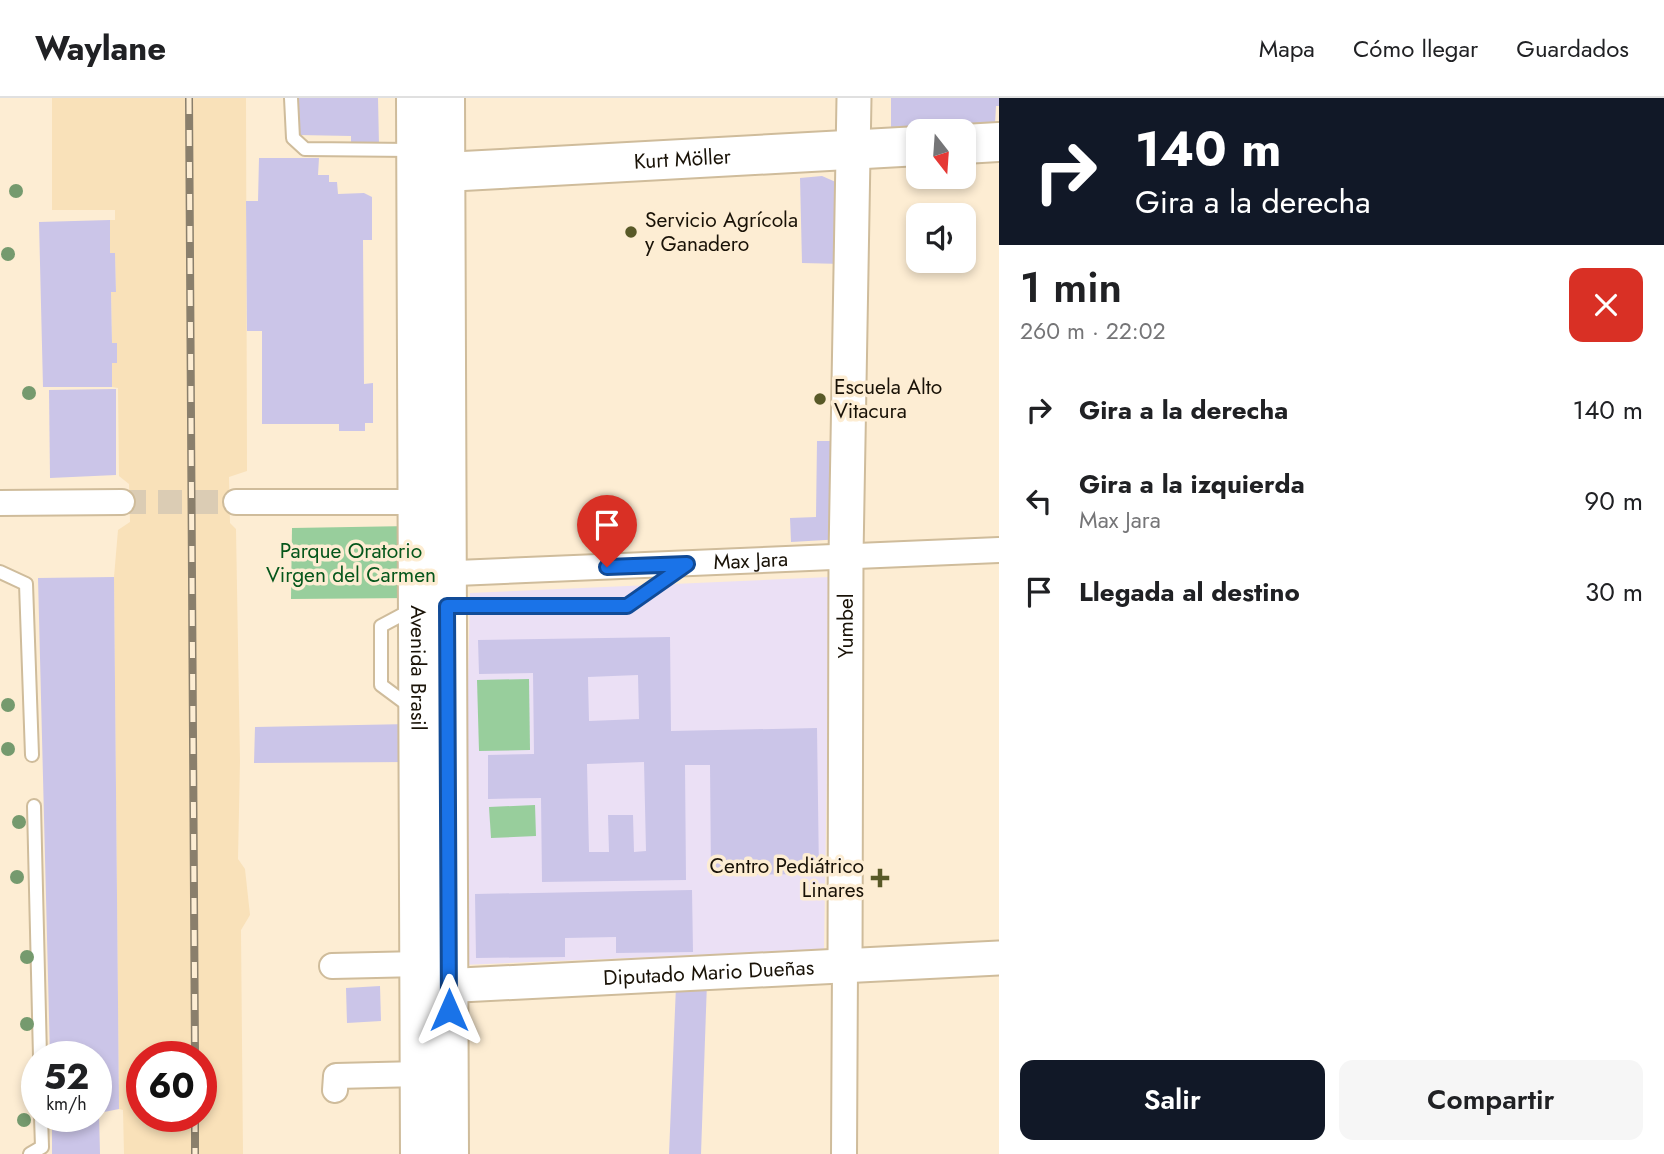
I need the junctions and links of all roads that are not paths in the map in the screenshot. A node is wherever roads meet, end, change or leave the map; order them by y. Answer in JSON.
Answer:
{"nodes":[{"id":1,"x":290,"y":98,"type":"edge"},
{"id":2,"x":416,"y":98,"type":"edge"},
{"id":3,"x":445,"y":98,"type":"edge"},
{"id":4,"x":854,"y":98,"type":"edge"},
{"id":5,"x":999,"y":142,"type":"edge"},
{"id":6,"x":976,"y":143,"type":"edge"},
{"id":7,"x":906,"y":147,"type":"edge"},
{"id":8,"x":853,"y":150,"type":"junction"},
{"id":9,"x":426,"y":155,"type":"junction"},
{"id":10,"x":122,"y":502,"type":"tunnel mouth"},
{"id":11,"x":236,"y":502,"type":"tunnel mouth"},
{"id":12,"x":417,"y":502,"type":"junction"},
{"id":13,"x":0,"y":503,"type":"edge"},
{"id":14,"x":999,"y":550,"type":"edge"},
{"id":15,"x":846,"y":556,"type":"junction"},
{"id":16,"x":687,"y":564,"type":"junction"},
{"id":17,"x":0,"y":572,"type":"edge"},
{"id":18,"x":432,"y":590,"type":"junction"},
{"id":19,"x":32,"y":755,"type":"dead end"},
{"id":20,"x":34,"y":806,"type":"dead end"},
{"id":21,"x":999,"y":958,"type":"edge"},
{"id":22,"x":332,"y":966,"type":"dead end"},
{"id":23,"x":845,"y":966,"type":"junction"},
{"id":24,"x":429,"y":979,"type":"junction"},
{"id":25,"x":40,"y":1041,"type":"edge"},
{"id":26,"x":420,"y":1074,"type":"junction"},
{"id":27,"x":335,"y":1090,"type":"dead end"},
{"id":28,"x":41,"y":1132,"type":"edge"},
{"id":29,"x":30,"y":1154,"type":"edge"},
{"id":30,"x":420,"y":1154,"type":"edge"},
{"id":31,"x":449,"y":1154,"type":"edge"},
{"id":32,"x":844,"y":1154,"type":"edge"}],
"edges":[{"from":1,"to":9,"type":"lane"},
{"from":2,"to":9,"type":"main road","name":"Avenida Brasil"},
{"from":3,"to":9,"type":"main road","name":"Avenida Brasil"},
{"from":4,"to":8,"type":"street","name":"Yumbel"},
{"from":5,"to":6,"type":"main road"},
{"from":7,"to":8,"type":"main road","name":"Kurt Möller"},
{"from":8,"to":9,"type":"main road","name":"Kurt Möller"},
{"from":8,"to":15,"type":"street","name":"Yumbel"},
{"from":9,"to":12,"type":"main road","name":"Avenida Brasil"},
{"from":9,"to":18,"type":"main road","name":"Avenida Brasil"},
{"from":10,"to":13,"type":"street"},
{"from":11,"to":12,"type":"street"},
{"from":12,"to":18,"type":"main road","name":"Avenida Brasil"},
{"from":14,"to":15,"type":"street","name":"Max Jara"},
{"from":15,"to":16,"type":"street","name":"Max Jara"},
{"from":15,"to":23,"type":"street","name":"Yumbel"},
{"from":16,"to":18,"type":"street","name":"Max Jara"},
{"from":16,"to":18,"type":"lane"},
{"from":17,"to":19,"type":"lane"},
{"from":18,"to":24,"type":"main road","name":"Avenida Brasil"},
{"from":18,"to":24,"type":"main road","name":"Avenida Brasil"},
{"from":20,"to":25,"type":"lane"},
{"from":21,"to":23,"type":"street","name":"Diputado Mario Dueñas"},
{"from":22,"to":24,"type":"street"},
{"from":23,"to":24,"type":"street","name":"Diputado Mario Dueñas"},
{"from":23,"to":32,"type":"street","name":"Yumbel"},
{"from":24,"to":26,"type":"main road","name":"Avenida Brasil"},
{"from":24,"to":31,"type":"main road","name":"Avenida Brasil"},
{"from":26,"to":27,"type":"street"},
{"from":26,"to":30,"type":"main road","name":"Avenida Brasil"},
{"from":28,"to":29,"type":"lane"}]}
